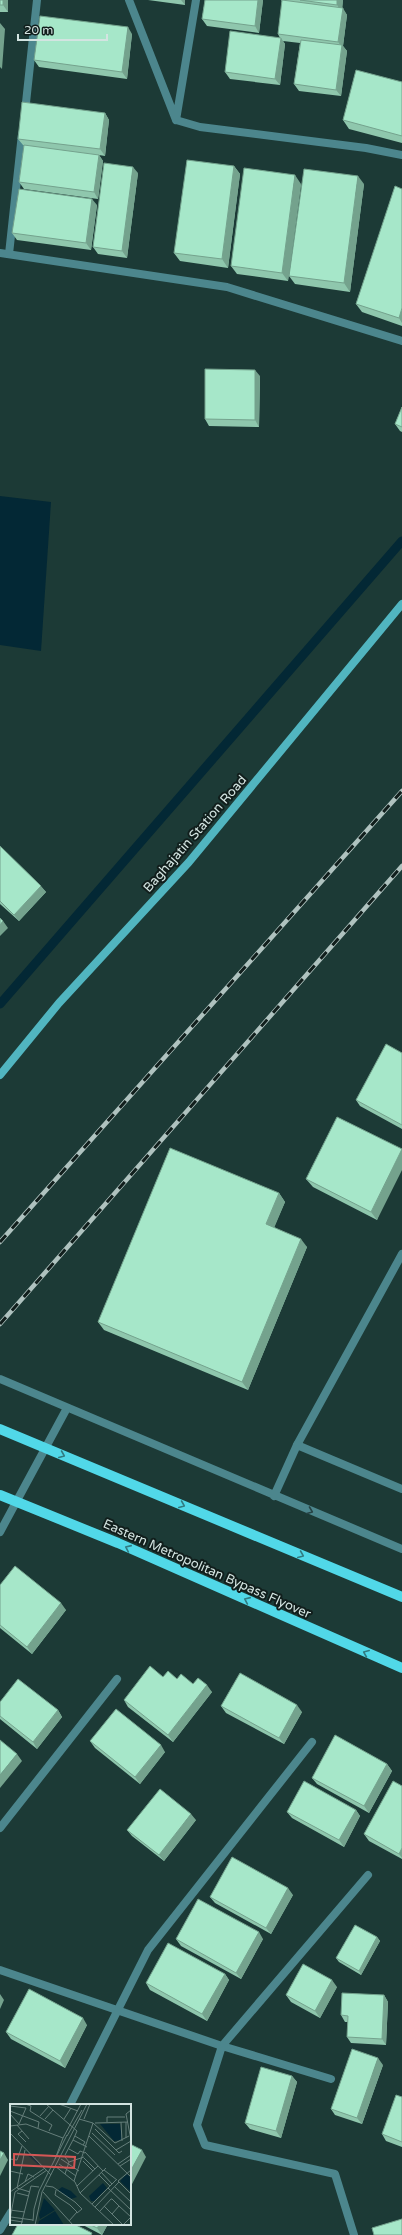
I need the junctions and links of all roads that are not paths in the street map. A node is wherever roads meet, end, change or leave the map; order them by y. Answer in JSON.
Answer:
{"nodes":[{"id":1,"x":37,"y":0,"type":"edge"},
{"id":2,"x":129,"y":0,"type":"edge"},
{"id":3,"x":196,"y":0,"type":"edge"},
{"id":4,"x":176,"y":120,"type":"junction"},
{"id":5,"x":402,"y":155,"type":"edge"},
{"id":6,"x":0,"y":253,"type":"edge"},
{"id":7,"x":9,"y":254,"type":"junction"},
{"id":8,"x":402,"y":342,"type":"edge"},
{"id":9,"x":402,"y":604,"type":"edge"},
{"id":10,"x":0,"y":1075,"type":"edge"},
{"id":11,"x":402,"y":1254,"type":"edge"},
{"id":12,"x":0,"y":1379,"type":"edge"},
{"id":13,"x":67,"y":1408,"type":"junction"},
{"id":14,"x":0,"y":1429,"type":"edge"},
{"id":15,"x":297,"y":1444,"type":"junction"},
{"id":16,"x":402,"y":1489,"type":"edge"},
{"id":17,"x":0,"y":1495,"type":"edge"},
{"id":18,"x":274,"y":1496,"type":"junction"},
{"id":19,"x":0,"y":1532,"type":"edge"},
{"id":20,"x":402,"y":1549,"type":"edge"},
{"id":21,"x":402,"y":1597,"type":"edge"},
{"id":22,"x":402,"y":1668,"type":"edge"},
{"id":23,"x":117,"y":1679,"type":"dead end"},
{"id":24,"x":312,"y":1742,"type":"dead end"},
{"id":25,"x":0,"y":1828,"type":"edge"},
{"id":26,"x":368,"y":1875,"type":"dead end"},
{"id":27,"x":0,"y":1970,"type":"edge"},
{"id":28,"x":119,"y":2010,"type":"junction"},
{"id":29,"x":222,"y":2046,"type":"junction"},
{"id":30,"x":331,"y":2079,"type":"dead end"},
{"id":31,"x":71,"y":2104,"type":"edge"},
{"id":32,"x":10,"y":2214,"type":"edge"},
{"id":33,"x":0,"y":2230,"type":"edge"},
{"id":34,"x":354,"y":2235,"type":"edge"}],
"edges":[{"from":1,"to":7,"type":"street"},
{"from":2,"to":4,"type":"street"},
{"from":3,"to":4,"type":"street"},
{"from":4,"to":5,"type":"street"},
{"from":6,"to":7,"type":"street"},
{"from":7,"to":8,"type":"street"},
{"from":9,"to":10,"type":"street","name":"Baghajatin Station Road"},
{"from":11,"to":15,"type":"street"},
{"from":12,"to":13,"type":"street"},
{"from":13,"to":18,"type":"street"},
{"from":13,"to":19,"type":"street"},
{"from":14,"to":21,"type":"main road","one_way":true,"bridge":true},
{"from":15,"to":16,"type":"street"},
{"from":15,"to":18,"type":"street"},
{"from":22,"to":17,"type":"main road","name":"Eastern Metropolitan Bypass Flyover","one_way":true,"bridge":true},
{"from":18,"to":20,"type":"street","one_way":true},
{"from":23,"to":25,"type":"street"},
{"from":24,"to":28,"type":"street"},
{"from":26,"to":29,"type":"street"},
{"from":27,"to":28,"type":"street"},
{"from":28,"to":29,"type":"street"},
{"from":28,"to":31,"type":"street"},
{"from":29,"to":30,"type":"street"},
{"from":29,"to":34,"type":"street"},
{"from":32,"to":33,"type":"street"}]}
